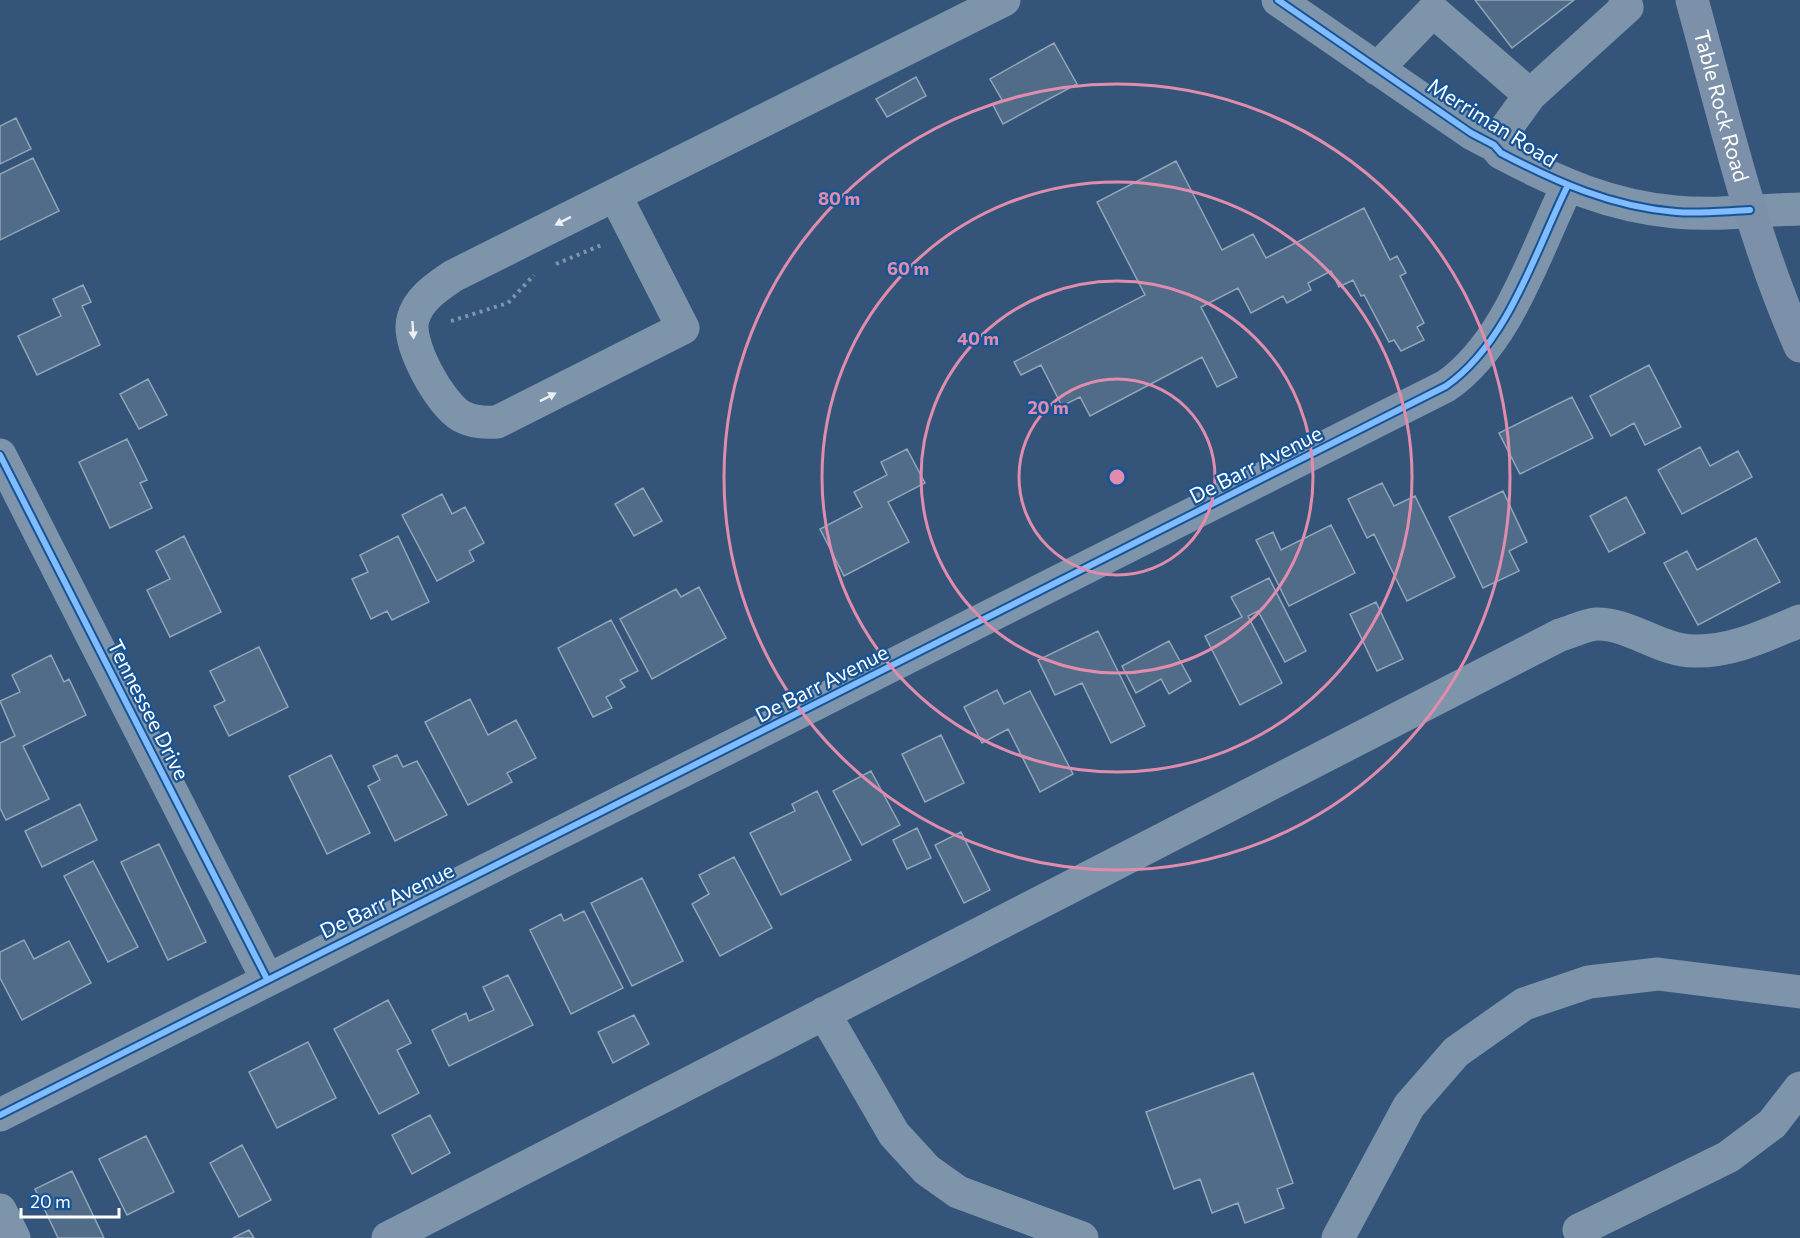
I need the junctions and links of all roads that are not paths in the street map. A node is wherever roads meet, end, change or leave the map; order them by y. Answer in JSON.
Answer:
{"nodes":[{"id":1,"x":1004,"y":0,"type":"edge"},
{"id":2,"x":1278,"y":0,"type":"edge"},
{"id":3,"x":1692,"y":0,"type":"edge"},
{"id":4,"x":1633,"y":2,"type":"edge"},
{"id":5,"x":1434,"y":6,"type":"edge"},
{"id":6,"x":1377,"y":69,"type":"junction"},
{"id":7,"x":1530,"y":95,"type":"junction"},
{"id":8,"x":1494,"y":145,"type":"junction"},
{"id":9,"x":1567,"y":187,"type":"junction"},
{"id":10,"x":616,"y":197,"type":"junction"},
{"id":11,"x":1800,"y":209,"type":"edge"},
{"id":12,"x":1750,"y":210,"type":"junction"},
{"id":13,"x":1800,"y":346,"type":"edge"},
{"id":14,"x":0,"y":455,"type":"edge"},
{"id":15,"x":1800,"y":621,"type":"edge"},
{"id":16,"x":267,"y":979,"type":"junction"},
{"id":17,"x":1800,"y":992,"type":"edge"},
{"id":18,"x":824,"y":1013,"type":"junction"},
{"id":19,"x":1800,"y":1088,"type":"edge"},
{"id":20,"x":0,"y":1115,"type":"edge"},
{"id":21,"x":0,"y":1210,"type":"edge"},
{"id":22,"x":1579,"y":1230,"type":"dead end"},
{"id":23,"x":14,"y":1238,"type":"edge"},
{"id":24,"x":388,"y":1238,"type":"edge"},
{"id":25,"x":1082,"y":1238,"type":"edge"},
{"id":26,"x":1338,"y":1238,"type":"edge"}],
"edges":[{"from":1,"to":10,"type":"street"},
{"from":2,"to":6,"type":"street","name":"Merriman Road"},
{"from":3,"to":12,"type":"main road","name":"Table Rock Road"},
{"from":4,"to":7,"type":"street"},
{"from":5,"to":6,"type":"street"},
{"from":5,"to":7,"type":"street"},
{"from":6,"to":8,"type":"street","name":"Merriman Road"},
{"from":7,"to":8,"type":"street"},
{"from":8,"to":9,"type":"street","name":"Merriman Road"},
{"from":9,"to":12,"type":"street","name":"Merriman Road"},
{"from":9,"to":16,"type":"street","name":"De Barr Avenue"},
{"from":10,"to":10,"type":"street","one_way":true},
{"from":11,"to":12,"type":"street","name":"Merriman Road"},
{"from":12,"to":13,"type":"main road","name":"Table Rock Road"},
{"from":14,"to":16,"type":"street","name":"Tennessee Drive"},
{"from":15,"to":18,"type":"street"},
{"from":16,"to":20,"type":"street","name":"De Barr Avenue"},
{"from":17,"to":26,"type":"street"},
{"from":18,"to":24,"type":"street"},
{"from":18,"to":25,"type":"street"},
{"from":19,"to":22,"type":"street"},
{"from":21,"to":23,"type":"street"}]}
